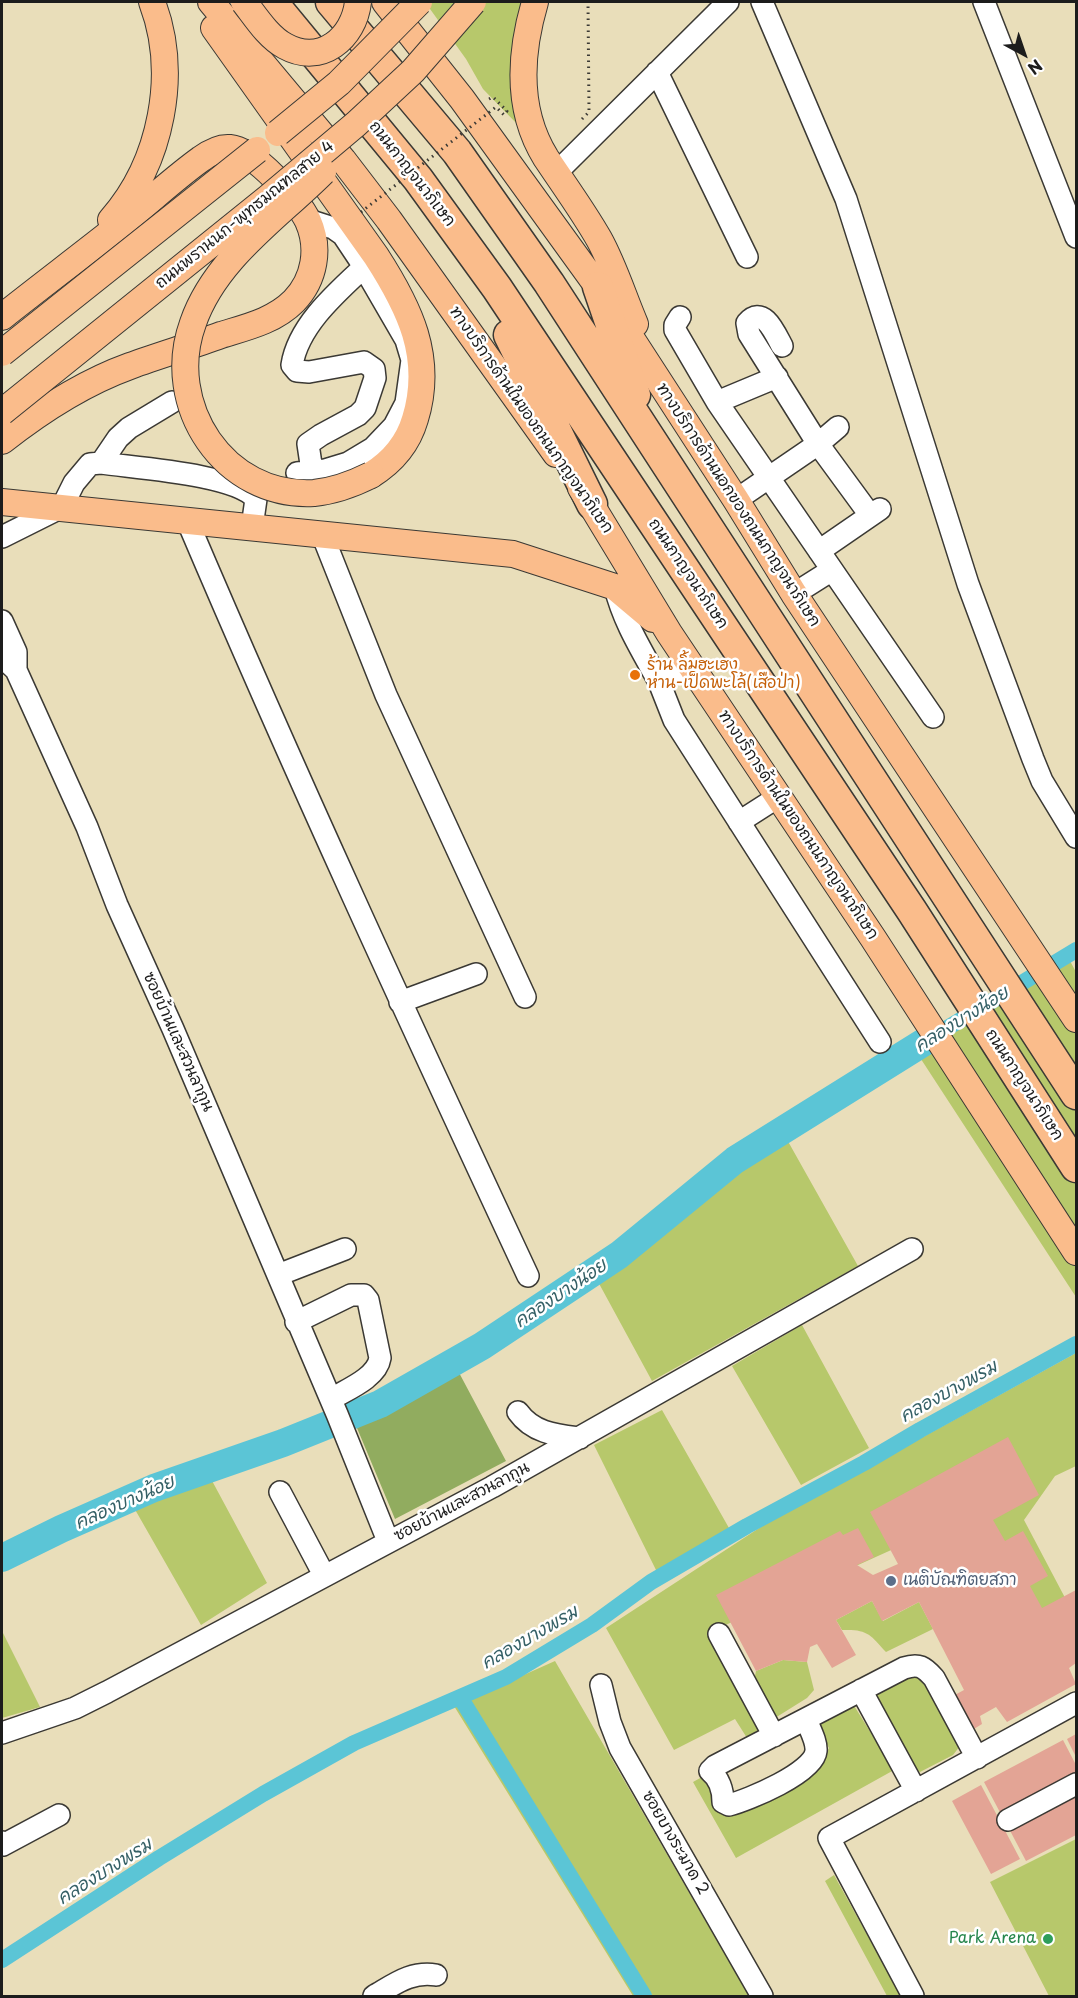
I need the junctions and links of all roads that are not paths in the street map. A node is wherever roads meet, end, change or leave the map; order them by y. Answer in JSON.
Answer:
{"nodes":[{"id":1,"x":152,"y":2,"type":"edge"},
{"id":2,"x":197,"y":2,"type":"edge"},
{"id":3,"x":210,"y":2,"type":"edge"},
{"id":4,"x":244,"y":2,"type":"edge"},
{"id":5,"x":272,"y":2,"type":"edge"},
{"id":6,"x":331,"y":2,"type":"edge"},
{"id":7,"x":358,"y":2,"type":"edge"},
{"id":8,"x":385,"y":2,"type":"edge"},
{"id":9,"x":393,"y":2,"type":"edge"},
{"id":10,"x":405,"y":2,"type":"edge"},
{"id":11,"x":419,"y":2,"type":"edge"},
{"id":12,"x":473,"y":2,"type":"edge"},
{"id":13,"x":535,"y":2,"type":"edge"},
{"id":14,"x":728,"y":2,"type":"edge"},
{"id":15,"x":762,"y":2,"type":"edge"},
{"id":16,"x":984,"y":2,"type":"edge"},
{"id":17,"x":416,"y":40,"type":"junction"},
{"id":18,"x":346,"y":60,"type":"junction"},
{"id":19,"x":657,"y":72,"type":"junction"},
{"id":20,"x":390,"y":94,"type":"junction"},
{"id":21,"x":278,"y":133,"type":"junction"},
{"id":22,"x":557,"y":172,"type":"junction"},
{"id":23,"x":308,"y":220,"type":"junction"},
{"id":24,"x":1077,"y":237,"type":"edge"},
{"id":25,"x":82,"y":255,"type":"junction"},
{"id":26,"x":747,"y":256,"type":"dead end"},
{"id":27,"x":364,"y":267,"type":"junction"},
{"id":28,"x":598,"y":287,"type":"junction"},
{"id":29,"x":497,"y":288,"type":"junction"},
{"id":30,"x":2,"y":317,"type":"edge"},
{"id":31,"x":680,"y":317,"type":"dead end"},
{"id":32,"x":782,"y":345,"type":"dead end"},
{"id":33,"x":2,"y":353,"type":"edge"},
{"id":34,"x":777,"y":377,"type":"junction"},
{"id":35,"x":657,"y":379,"type":"junction"},
{"id":36,"x":172,"y":402,"type":"dead end"},
{"id":37,"x":717,"y":402,"type":"junction"},
{"id":38,"x":2,"y":412,"type":"edge"},
{"id":39,"x":838,"y":427,"type":"dead end"},
{"id":40,"x":649,"y":436,"type":"junction"},
{"id":41,"x":2,"y":441,"type":"edge"},
{"id":42,"x":818,"y":444,"type":"junction"},
{"id":43,"x":101,"y":463,"type":"junction"},
{"id":44,"x":768,"y":478,"type":"junction"},
{"id":45,"x":736,"y":500,"type":"junction"},
{"id":46,"x":2,"y":502,"type":"edge"},
{"id":47,"x":592,"y":504,"type":"junction"},
{"id":48,"x":62,"y":507,"type":"junction"},
{"id":49,"x":187,"y":520,"type":"junction"},
{"id":50,"x":252,"y":527,"type":"junction"},
{"id":51,"x":322,"y":534,"type":"junction"},
{"id":52,"x":2,"y":537,"type":"edge"},
{"id":53,"x":819,"y":551,"type":"junction"},
{"id":54,"x":832,"y":570,"type":"junction"},
{"id":55,"x":615,"y":587,"type":"junction"},
{"id":56,"x":794,"y":594,"type":"junction"},
{"id":57,"x":2,"y":621,"type":"edge"},
{"id":58,"x":669,"y":633,"type":"junction"},
{"id":59,"x":9,"y":663,"type":"edge"},
{"id":60,"x":690,"y":664,"type":"junction"},
{"id":61,"x":659,"y":682,"type":"junction"},
{"id":62,"x":933,"y":717,"type":"dead end"},
{"id":63,"x":778,"y":796,"type":"junction"},
{"id":64,"x":739,"y":822,"type":"junction"},
{"id":65,"x":1077,"y":837,"type":"edge"},
{"id":66,"x":476,"y":974,"type":"dead end"},
{"id":67,"x":525,"y":997,"type":"dead end"},
{"id":68,"x":400,"y":1002,"type":"junction"},
{"id":69,"x":1077,"y":1019,"type":"edge"},
{"id":70,"x":880,"y":1042,"type":"dead end"},
{"id":71,"x":1077,"y":1094,"type":"edge"},
{"id":72,"x":1077,"y":1167,"type":"edge"},
{"id":73,"x":345,"y":1248,"type":"dead end"},
{"id":74,"x":912,"y":1249,"type":"dead end"},
{"id":75,"x":1077,"y":1252,"type":"edge"},
{"id":76,"x":278,"y":1275,"type":"junction"},
{"id":77,"x":528,"y":1276,"type":"dead end"},
{"id":78,"x":296,"y":1322,"type":"junction"},
{"id":79,"x":334,"y":1407,"type":"junction"},
{"id":80,"x":518,"y":1412,"type":"dead end"},
{"id":81,"x":580,"y":1438,"type":"junction"},
{"id":82,"x":280,"y":1492,"type":"dead end"},
{"id":83,"x":388,"y":1541,"type":"junction"},
{"id":84,"x":324,"y":1575,"type":"junction"},
{"id":85,"x":719,"y":1634,"type":"dead end"},
{"id":86,"x":601,"y":1685,"type":"dead end"},
{"id":87,"x":861,"y":1690,"type":"junction"},
{"id":88,"x":1077,"y":1703,"type":"edge"},
{"id":89,"x":806,"y":1719,"type":"junction"},
{"id":90,"x":2,"y":1733,"type":"edge"},
{"id":91,"x":774,"y":1736,"type":"junction"},
{"id":92,"x":977,"y":1758,"type":"junction"},
{"id":93,"x":1077,"y":1784,"type":"edge"},
{"id":94,"x":916,"y":1791,"type":"junction"},
{"id":95,"x":59,"y":1815,"type":"dead end"},
{"id":96,"x":1008,"y":1820,"type":"dead end"},
{"id":97,"x":2,"y":1844,"type":"edge"},
{"id":98,"x":436,"y":1975,"type":"dead end"},
{"id":99,"x":374,"y":1996,"type":"edge"},
{"id":100,"x":762,"y":1996,"type":"edge"},
{"id":101,"x":913,"y":1996,"type":"edge"}],
"edges":[{"from":1,"to":25,"type":"main road"},
{"from":2,"to":20,"type":"main road","bridge":true},
{"from":3,"to":47,"type":"main road","name":"ทางบริการด้านในของถนนกาญจนาภิเษก"},
{"from":4,"to":7,"type":"main road","bridge":true},
{"from":5,"to":29,"type":"highway","name":"ถนนกาญจนาภิเษก"},
{"from":6,"to":40,"type":"highway"},
{"from":8,"to":17,"type":"main road","name":"ทางบริการด้านนอกของถนนกาญจนาภิเษก"},
{"from":9,"to":17,"type":"main road"},
{"from":9,"to":18,"type":"main road"},
{"from":10,"to":18,"type":"main road"},
{"from":11,"to":21,"type":"main road","bridge":true},
{"from":12,"to":20,"type":"main road","name":"ถนนพรานนก-พุทธมณฑลสาย 4","bridge":true},
{"from":13,"to":22,"type":"main road"},
{"from":14,"to":19,"type":"street"},
{"from":15,"to":65,"type":"street"},
{"from":16,"to":24,"type":"street"},
{"from":17,"to":28,"type":"main road","name":"ทางบริการด้านนอกของถนนกาญจนาภิเษก"},
{"from":18,"to":21,"type":"main road","bridge":true},
{"from":19,"to":22,"type":"street"},
{"from":19,"to":26,"type":"street"},
{"from":20,"to":38,"type":"main road","name":"ถนนพรานนก-พุทธมณฑลสาย 4","bridge":true},
{"from":21,"to":33,"type":"main road","bridge":true},
{"from":22,"to":35,"type":"main road"},
{"from":23,"to":25,"type":"main road"},
{"from":23,"to":27,"type":"street"},
{"from":23,"to":41,"type":"main road"},
{"from":25,"to":30,"type":"main road"},
{"from":27,"to":27,"type":"street"},
{"from":28,"to":35,"type":"main road","name":"ทางบริการด้านนอกของถนนกาญจนาภิเษก"},
{"from":28,"to":40,"type":"highway"},
{"from":29,"to":47,"type":"highway"},
{"from":29,"to":72,"type":"highway","name":"ถนนกาญจนาภิเษก"},
{"from":31,"to":37,"type":"street"},
{"from":32,"to":34,"type":"street"},
{"from":34,"to":37,"type":"street"},
{"from":34,"to":42,"type":"street"},
{"from":35,"to":45,"type":"main road","name":"ทางบริการด้านนอกของถนนกาญจนาภิเษก"},
{"from":36,"to":43,"type":"street"},
{"from":37,"to":44,"type":"street"},
{"from":39,"to":42,"type":"street"},
{"from":40,"to":71,"type":"highway"},
{"from":42,"to":44,"type":"street"},
{"from":42,"to":53,"type":"street"},
{"from":43,"to":48,"type":"street"},
{"from":43,"to":50,"type":"street"},
{"from":44,"to":45,"type":"street"},
{"from":44,"to":53,"type":"street"},
{"from":45,"to":56,"type":"main road","name":"ทางบริการด้านนอกของถนนกาญจนาภิเษก"},
{"from":46,"to":48,"type":"main road"},
{"from":47,"to":58,"type":"main road","name":"ทางบริการด้านในของถนนกาญจนาภิเษก"},
{"from":48,"to":49,"type":"main road"},
{"from":48,"to":52,"type":"street"},
{"from":49,"to":50,"type":"main road"},
{"from":49,"to":68,"type":"street"},
{"from":50,"to":51,"type":"main road"},
{"from":51,"to":55,"type":"main road"},
{"from":51,"to":67,"type":"street"},
{"from":53,"to":54,"type":"street"},
{"from":54,"to":56,"type":"street"},
{"from":54,"to":62,"type":"street"},
{"from":55,"to":58,"type":"main road"},
{"from":55,"to":61,"type":"street"},
{"from":56,"to":69,"type":"main road","name":"ทางบริการด้านนอกของถนนกาญจนาภิเษก"},
{"from":57,"to":59,"type":"street","name":"ซอยบ้านและสวนลากูน"},
{"from":58,"to":60,"type":"main road","name":"ทางบริการด้านในของถนนกาญจนาภิเษก"},
{"from":59,"to":76,"type":"street","name":"ซอยบ้านและสวนลากูน"},
{"from":60,"to":61,"type":"street"},
{"from":60,"to":63,"type":"main road","name":"ทางบริการด้านในของถนนกาญจนาภิเษก"},
{"from":61,"to":64,"type":"street"},
{"from":63,"to":64,"type":"street"},
{"from":63,"to":75,"type":"main road","name":"ทางบริการด้านในของถนนกาญจนาภิเษก"},
{"from":64,"to":70,"type":"street"},
{"from":66,"to":68,"type":"street"},
{"from":68,"to":77,"type":"street"},
{"from":73,"to":76,"type":"street"},
{"from":74,"to":81,"type":"street","name":"ซอยบ้านและสวนลากูน"},
{"from":76,"to":78,"type":"street","name":"ซอยบ้านและสวนลากูน"},
{"from":78,"to":79,"type":"street","name":"ซอยบ้านและสวนลากูน"},
{"from":78,"to":79,"type":"street"},
{"from":79,"to":83,"type":"street","name":"ซอยบ้านและสวนลากูน"},
{"from":80,"to":81,"type":"street"},
{"from":81,"to":83,"type":"street","name":"ซอยบ้านและสวนลากูน"},
{"from":82,"to":84,"type":"street"},
{"from":83,"to":84,"type":"street","name":"ซอยบ้านและสวนลากูน"},
{"from":84,"to":90,"type":"street","name":"ซอยบ้านและสวนลากูน"},
{"from":85,"to":91,"type":"street"},
{"from":86,"to":100,"type":"street","name":"ซอยบางระมาด 2"},
{"from":87,"to":89,"type":"street"},
{"from":87,"to":92,"type":"street"},
{"from":87,"to":94,"type":"street"},
{"from":88,"to":92,"type":"street"},
{"from":89,"to":91,"type":"street"},
{"from":89,"to":91,"type":"street"},
{"from":92,"to":94,"type":"street"},
{"from":93,"to":96,"type":"street"},
{"from":94,"to":101,"type":"street"},
{"from":95,"to":97,"type":"street"},
{"from":98,"to":99,"type":"street"}]}
